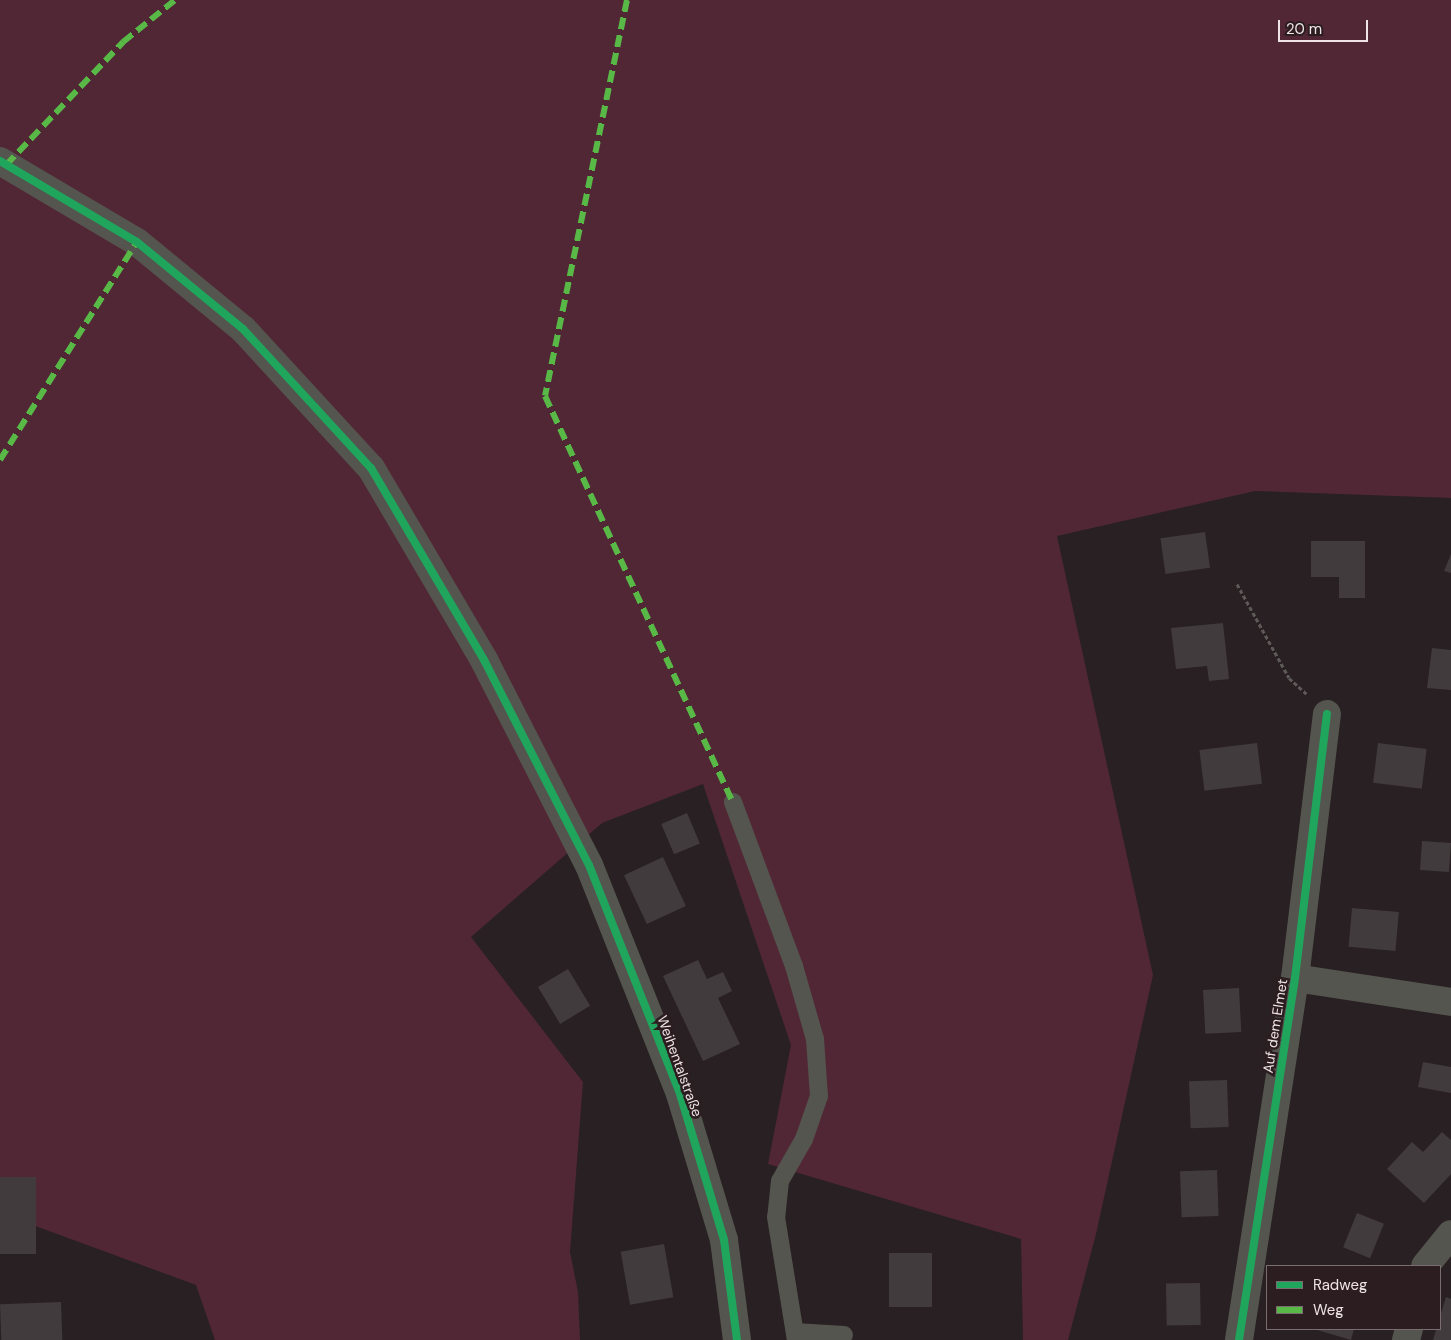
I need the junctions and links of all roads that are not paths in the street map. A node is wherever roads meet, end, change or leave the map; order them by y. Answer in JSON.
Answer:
{"nodes":[{"id":1,"x":0,"y":161,"type":"edge"},
{"id":2,"x":1327,"y":714,"type":"road end"},
{"id":3,"x":733,"y":802,"type":"dead end"},
{"id":4,"x":1295,"y":978,"type":"junction"},
{"id":5,"x":1451,"y":1002,"type":"edge"},
{"id":6,"x":1451,"y":1234,"type":"edge"},
{"id":7,"x":1426,"y":1265,"type":"edge"},
{"id":8,"x":844,"y":1335,"type":"dead end"},
{"id":9,"x":796,"y":1336,"type":"edge"},
{"id":10,"x":736,"y":1340,"type":"edge"},
{"id":11,"x":1239,"y":1340,"type":"edge"}],
"edges":[{"from":1,"to":10,"type":"street","name":"Weihentalstraße"},
{"from":2,"to":4,"type":"street","name":"Auf dem Elmet"},
{"from":3,"to":9,"type":"lane"},
{"from":4,"to":5,"type":"street","name":"Auf dem Elmet"},
{"from":4,"to":11,"type":"street","name":"Auf dem Elmet"},
{"from":6,"to":7,"type":"street"},
{"from":8,"to":9,"type":"lane"}]}
